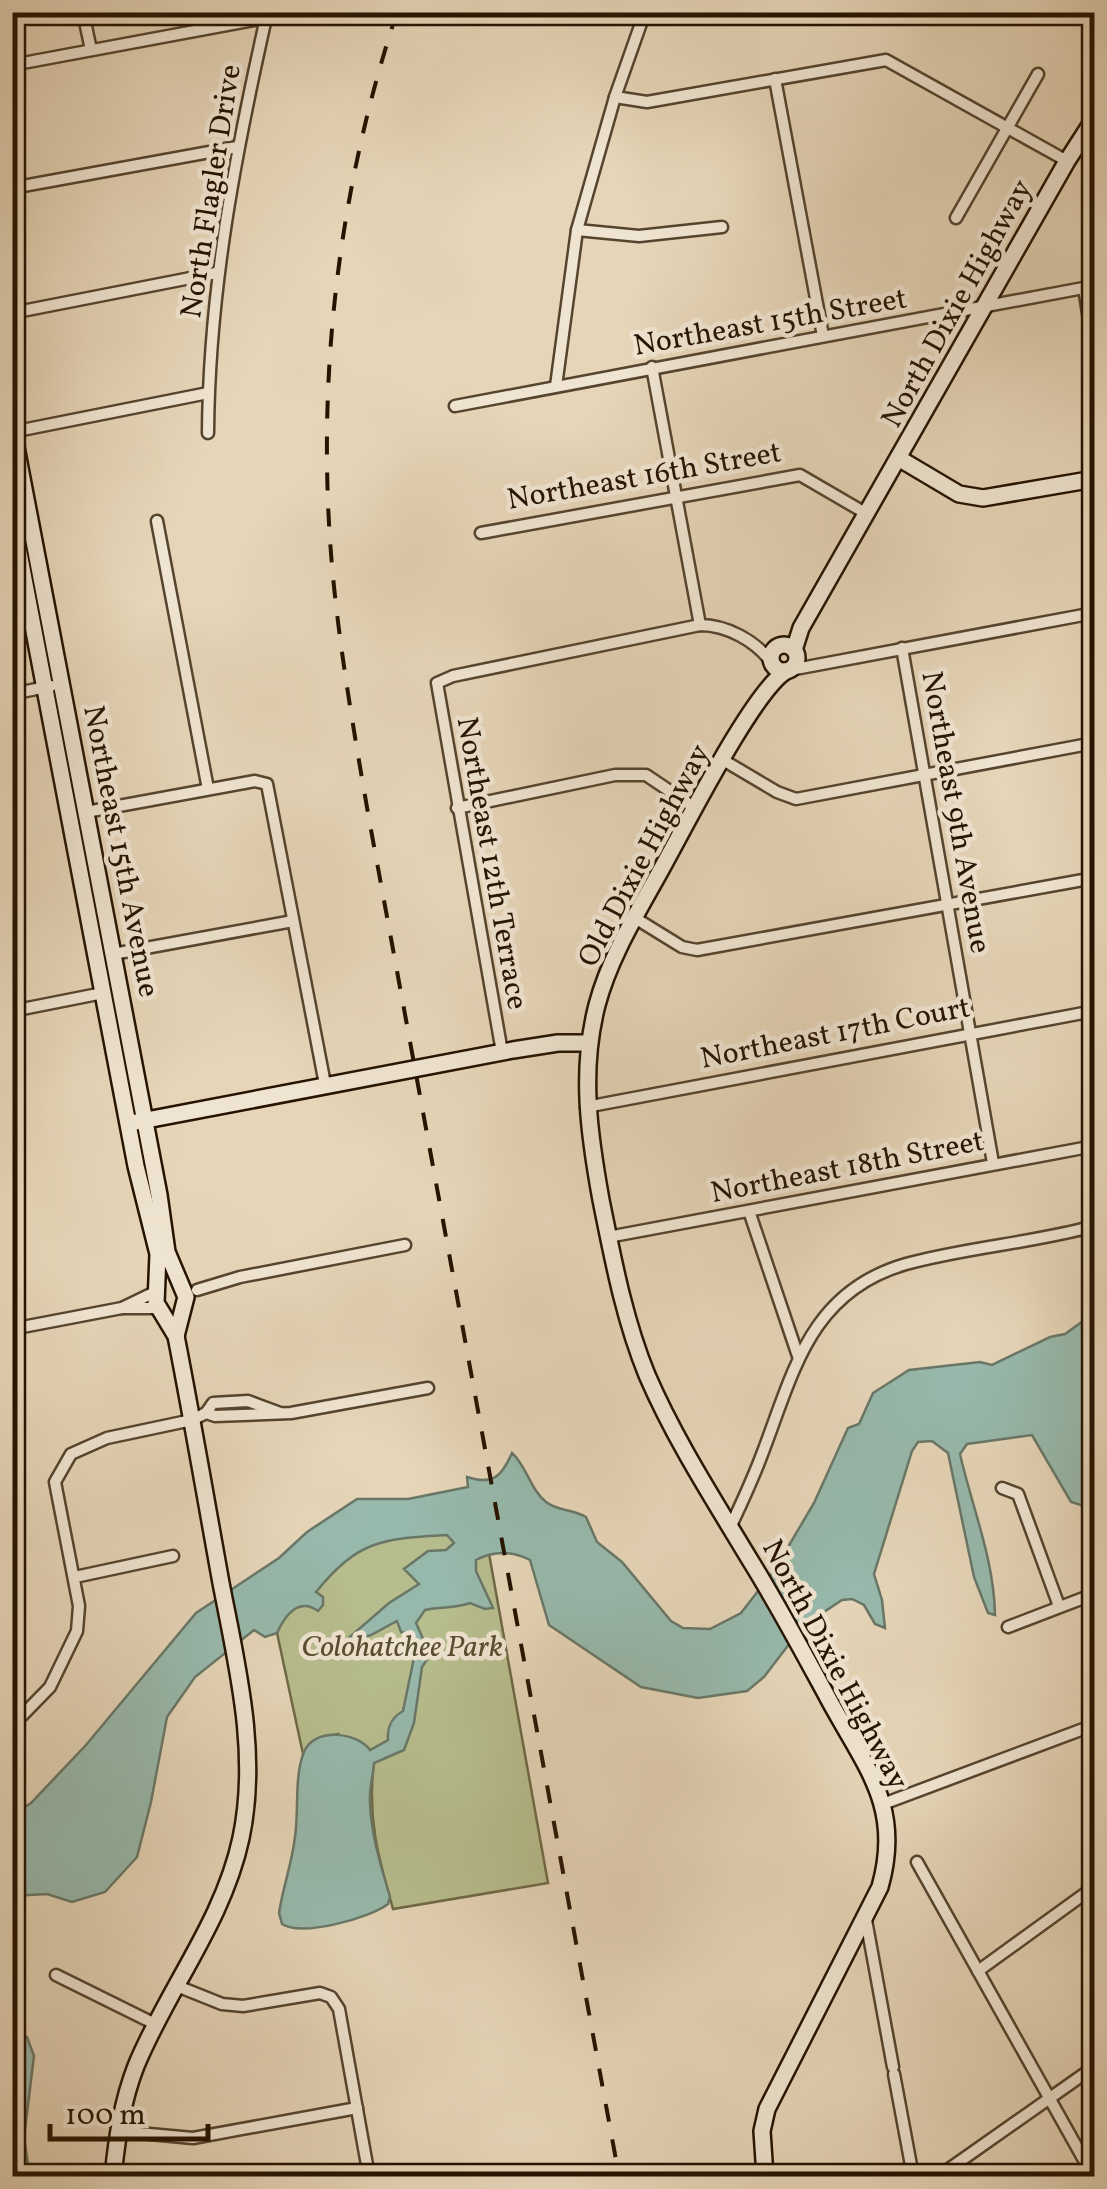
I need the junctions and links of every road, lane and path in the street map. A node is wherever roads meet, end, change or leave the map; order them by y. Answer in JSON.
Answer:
{"nodes":[{"id":1,"x":84,"y":12,"type":"edge"},
{"id":2,"x":297,"y":12,"type":"edge"},
{"id":3,"x":645,"y":12,"type":"edge"},
{"id":4,"x":234,"y":18,"type":"edge"},
{"id":5,"x":266,"y":18,"type":"junction"},
{"id":6,"x":91,"y":50,"type":"junction"},
{"id":7,"x":12,"y":64,"type":"edge"},
{"id":8,"x":1038,"y":74,"type":"dead end"},
{"id":9,"x":775,"y":79,"type":"junction"},
{"id":10,"x":615,"y":97,"type":"junction"},
{"id":11,"x":1094,"y":119,"type":"edge"},
{"id":12,"x":1008,"y":130,"type":"junction"},
{"id":13,"x":237,"y":147,"type":"junction"},
{"id":14,"x":1067,"y":161,"type":"junction"},
{"id":15,"x":12,"y":188,"type":"edge"},
{"id":16,"x":956,"y":218,"type":"dead end"},
{"id":17,"x":722,"y":227,"type":"dead end"},
{"id":18,"x":578,"y":230,"type":"junction"},
{"id":19,"x":216,"y":274,"type":"junction"},
{"id":20,"x":1089,"y":287,"type":"edge"},
{"id":21,"x":986,"y":308,"type":"junction"},
{"id":22,"x":12,"y":313,"type":"edge"},
{"id":23,"x":823,"y":336,"type":"junction"},
{"id":24,"x":1094,"y":350,"type":"edge"},
{"id":25,"x":652,"y":366,"type":"junction"},
{"id":26,"x":556,"y":386,"type":"junction"},
{"id":27,"x":208,"y":393,"type":"junction"},
{"id":28,"x":455,"y":406,"type":"dead end"},
{"id":29,"x":13,"y":430,"type":"edge"},
{"id":30,"x":208,"y":433,"type":"dead end"},
{"id":31,"x":900,"y":459,"type":"junction"},
{"id":32,"x":1094,"y":479,"type":"edge"},
{"id":33,"x":674,"y":497,"type":"junction"},
{"id":34,"x":867,"y":514,"type":"junction"},
{"id":35,"x":12,"y":516,"type":"edge"},
{"id":36,"x":157,"y":520,"type":"dead end"},
{"id":37,"x":480,"y":533,"type":"dead end"},
{"id":38,"x":1094,"y":612,"type":"edge"},
{"id":39,"x":700,"y":625,"type":"junction"},
{"id":40,"x":902,"y":648,"type":"junction"},
{"id":41,"x":784,"y":659,"type":"junction"},
{"id":42,"x":54,"y":686,"type":"junction"},
{"id":43,"x":12,"y":694,"type":"edge"},
{"id":44,"x":1094,"y":743,"type":"edge"},
{"id":45,"x":723,"y":760,"type":"junction"},
{"id":46,"x":925,"y":776,"type":"junction"},
{"id":47,"x":208,"y":789,"type":"junction"},
{"id":48,"x":457,"y":808,"type":"junction"},
{"id":49,"x":695,"y":808,"type":"junction"},
{"id":50,"x":86,"y":812,"type":"junction"},
{"id":51,"x":1094,"y":878,"type":"edge"},
{"id":52,"x":948,"y":904,"type":"junction"},
{"id":53,"x":634,"y":918,"type":"junction"},
{"id":54,"x":293,"y":921,"type":"junction"},
{"id":55,"x":114,"y":954,"type":"junction"},
{"id":56,"x":104,"y":993,"type":"junction"},
{"id":57,"x":12,"y":1010,"type":"edge"},
{"id":58,"x":1094,"y":1011,"type":"edge"},
{"id":59,"x":972,"y":1034,"type":"junction"},
{"id":60,"x":589,"y":1043,"type":"junction"},
{"id":61,"x":502,"y":1052,"type":"junction"},
{"id":62,"x":325,"y":1084,"type":"junction"},
{"id":63,"x":586,"y":1106,"type":"junction"},
{"id":64,"x":144,"y":1120,"type":"junction"},
{"id":65,"x":128,"y":1123,"type":"junction"},
{"id":66,"x":1094,"y":1146,"type":"edge"},
{"id":67,"x":993,"y":1163,"type":"junction"},
{"id":68,"x":748,"y":1211,"type":"junction"},
{"id":69,"x":1094,"y":1226,"type":"edge"},
{"id":70,"x":608,"y":1236,"type":"junction"},
{"id":71,"x":405,"y":1246,"type":"dead end"},
{"id":72,"x":185,"y":1295,"type":"junction"},
{"id":73,"x":12,"y":1298,"type":"edge"},
{"id":74,"x":158,"y":1299,"type":"junction"},
{"id":75,"x":15,"y":1329,"type":"edge"},
{"id":76,"x":176,"y":1336,"type":"junction"},
{"id":77,"x":798,"y":1356,"type":"junction"},
{"id":78,"x":428,"y":1388,"type":"dead end"},
{"id":79,"x":199,"y":1416,"type":"junction"},
{"id":80,"x":1002,"y":1488,"type":"dead end"},
{"id":81,"x":730,"y":1528,"type":"junction"},
{"id":82,"x":173,"y":1556,"type":"dead end"},
{"id":83,"x":75,"y":1577,"type":"junction"},
{"id":84,"x":1094,"y":1594,"type":"edge"},
{"id":85,"x":1059,"y":1606,"type":"junction"},
{"id":86,"x":1008,"y":1627,"type":"dead end"},
{"id":87,"x":1094,"y":1725,"type":"edge"},
{"id":88,"x":12,"y":1726,"type":"edge"},
{"id":89,"x":883,"y":1804,"type":"junction"},
{"id":90,"x":917,"y":1862,"type":"dead end"},
{"id":91,"x":1094,"y":1888,"type":"edge"},
{"id":92,"x":866,"y":1919,"type":"junction"},
{"id":93,"x":978,"y":1971,"type":"junction"},
{"id":94,"x":56,"y":1975,"type":"dead end"},
{"id":95,"x":177,"y":1986,"type":"junction"},
{"id":96,"x":156,"y":2024,"type":"junction"},
{"id":97,"x":1094,"y":2067,"type":"edge"},
{"id":98,"x":1050,"y":2099,"type":"junction"},
{"id":99,"x":356,"y":2108,"type":"junction"},
{"id":100,"x":117,"y":2131,"type":"junction"},
{"id":101,"x":113,"y":2176,"type":"edge"},
{"id":102,"x":369,"y":2176,"type":"edge"},
{"id":103,"x":766,"y":2176,"type":"edge"},
{"id":104,"x":913,"y":2176,"type":"edge"},
{"id":105,"x":939,"y":2176,"type":"edge"},
{"id":106,"x":1093,"y":2176,"type":"edge"}],
"edges":[{"from":1,"to":6,"type":"street"},
{"from":2,"to":5,"type":"street"},
{"from":3,"to":10,"type":"street"},
{"from":4,"to":5,"type":"street"},
{"from":4,"to":6,"type":"street"},
{"from":5,"to":13,"type":"street","name":"North Flagler Drive"},
{"from":6,"to":7,"type":"street"},
{"from":8,"to":12,"type":"street"},
{"from":9,"to":10,"type":"street"},
{"from":9,"to":12,"type":"street"},
{"from":9,"to":23,"type":"street"},
{"from":10,"to":18,"type":"street"},
{"from":11,"to":14,"type":"street","name":"North Dixie Highway"},
{"from":12,"to":14,"type":"street"},
{"from":12,"to":16,"type":"street"},
{"from":13,"to":15,"type":"street"},
{"from":13,"to":19,"type":"street","name":"North Flagler Drive"},
{"from":14,"to":21,"type":"street","name":"North Dixie Highway"},
{"from":17,"to":18,"type":"street"},
{"from":18,"to":26,"type":"street"},
{"from":19,"to":22,"type":"street"},
{"from":19,"to":27,"type":"street","name":"North Flagler Drive"},
{"from":20,"to":21,"type":"street","name":"Northeast 15th Street"},
{"from":20,"to":24,"type":"street"},
{"from":21,"to":23,"type":"street","name":"Northeast 15th Street"},
{"from":21,"to":31,"type":"street","name":"North Dixie Highway"},
{"from":23,"to":25,"type":"street","name":"Northeast 15th Street"},
{"from":25,"to":26,"type":"street","name":"Northeast 15th Street"},
{"from":25,"to":33,"type":"street"},
{"from":26,"to":28,"type":"street","name":"Northeast 15th Street"},
{"from":27,"to":29,"type":"street"},
{"from":27,"to":30,"type":"street","name":"North Flagler Drive"},
{"from":29,"to":42,"type":"street","name":"Northeast 15th Avenue"},
{"from":31,"to":32,"type":"street"},
{"from":31,"to":34,"type":"street","name":"North Dixie Highway"},
{"from":33,"to":34,"type":"street","name":"Northeast 16th Street"},
{"from":33,"to":37,"type":"street","name":"Northeast 16th Street"},
{"from":33,"to":39,"type":"street"},
{"from":34,"to":41,"type":"street","name":"Old Dixie Highway"},
{"from":35,"to":42,"type":"street","name":"Northeast 15th Avenue"},
{"from":36,"to":47,"type":"street"},
{"from":38,"to":40,"type":"street"},
{"from":39,"to":41,"type":"street"},
{"from":39,"to":48,"type":"street","name":"Northeast 12th Terrace"},
{"from":40,"to":41,"type":"street"},
{"from":40,"to":46,"type":"street","name":"Northeast 9th Avenue"},
{"from":41,"to":45,"type":"street","name":"Old Dixie Highway"},
{"from":42,"to":43,"type":"street"},
{"from":42,"to":50,"type":"street","name":"Northeast 15th Avenue"},
{"from":42,"to":56,"type":"street","name":"Northeast 15th Avenue"},
{"from":44,"to":46,"type":"street"},
{"from":45,"to":46,"type":"street"},
{"from":45,"to":49,"type":"street","name":"Old Dixie Highway"},
{"from":46,"to":52,"type":"street","name":"Northeast 9th Avenue"},
{"from":47,"to":50,"type":"street"},
{"from":47,"to":54,"type":"street"},
{"from":48,"to":49,"type":"street"},
{"from":48,"to":61,"type":"street","name":"Northeast 12th Terrace"},
{"from":49,"to":53,"type":"street","name":"Old Dixie Highway"},
{"from":50,"to":55,"type":"street","name":"Northeast 15th Avenue"},
{"from":51,"to":52,"type":"street"},
{"from":52,"to":53,"type":"street"},
{"from":52,"to":59,"type":"street","name":"Northeast 9th Avenue"},
{"from":53,"to":60,"type":"street","name":"Old Dixie Highway"},
{"from":54,"to":55,"type":"street"},
{"from":54,"to":62,"type":"street"},
{"from":55,"to":64,"type":"street","name":"Northeast 15th Avenue"},
{"from":56,"to":57,"type":"street"},
{"from":56,"to":65,"type":"street","name":"Northeast 15th Avenue"},
{"from":58,"to":59,"type":"street","name":"Northeast 17th Court"},
{"from":59,"to":63,"type":"street","name":"Northeast 17th Court"},
{"from":59,"to":67,"type":"street","name":"Northeast 9th Avenue"},
{"from":60,"to":61,"type":"street"},
{"from":60,"to":63,"type":"street","name":"Old Dixie Highway"},
{"from":61,"to":62,"type":"street"},
{"from":62,"to":64,"type":"street"},
{"from":63,"to":70,"type":"street","name":"Old Dixie Highway"},
{"from":64,"to":65,"type":"street"},
{"from":64,"to":72,"type":"street","name":"Northeast 15th Avenue"},
{"from":65,"to":74,"type":"street","name":"Northeast 15th Avenue"},
{"from":66,"to":67,"type":"street","name":"Northeast 18th Street"},
{"from":67,"to":68,"type":"street","name":"Northeast 18th Street"},
{"from":68,"to":70,"type":"street","name":"Northeast 18th Street"},
{"from":68,"to":77,"type":"street"},
{"from":69,"to":77,"type":"street"},
{"from":70,"to":81,"type":"street","name":"North Dixie Highway"},
{"from":71,"to":72,"type":"street"},
{"from":72,"to":74,"type":"street"},
{"from":72,"to":74,"type":"street"},
{"from":72,"to":76,"type":"street","name":"Northeast 15th Avenue"},
{"from":73,"to":75,"type":"street"},
{"from":74,"to":75,"type":"street"},
{"from":74,"to":76,"type":"street","name":"Northeast 15th Avenue"},
{"from":76,"to":79,"type":"street","name":"Northeast 15th Avenue"},
{"from":77,"to":81,"type":"street"},
{"from":78,"to":79,"type":"street"},
{"from":79,"to":83,"type":"street"},
{"from":79,"to":95,"type":"street","name":"Northeast 15th Avenue"},
{"from":80,"to":85,"type":"street"},
{"from":81,"to":89,"type":"street","name":"North Dixie Highway"},
{"from":82,"to":83,"type":"street"},
{"from":83,"to":88,"type":"street"},
{"from":84,"to":85,"type":"street"},
{"from":85,"to":86,"type":"street"},
{"from":87,"to":89,"type":"street"},
{"from":89,"to":92,"type":"street","name":"North Dixie Highway"},
{"from":90,"to":93,"type":"street"},
{"from":91,"to":93,"type":"street"},
{"from":92,"to":103,"type":"street","name":"North Dixie Highway"},
{"from":92,"to":104,"type":"street"},
{"from":93,"to":98,"type":"street"},
{"from":94,"to":96,"type":"street"},
{"from":95,"to":96,"type":"street","name":"Northeast 15th Avenue"},
{"from":95,"to":99,"type":"street"},
{"from":96,"to":100,"type":"street","name":"Northeast 15th Avenue"},
{"from":97,"to":98,"type":"street"},
{"from":98,"to":105,"type":"street"},
{"from":98,"to":106,"type":"street"},
{"from":99,"to":100,"type":"street"},
{"from":99,"to":102,"type":"street"},
{"from":100,"to":101,"type":"street","name":"Northeast 15th Avenue"}]}
